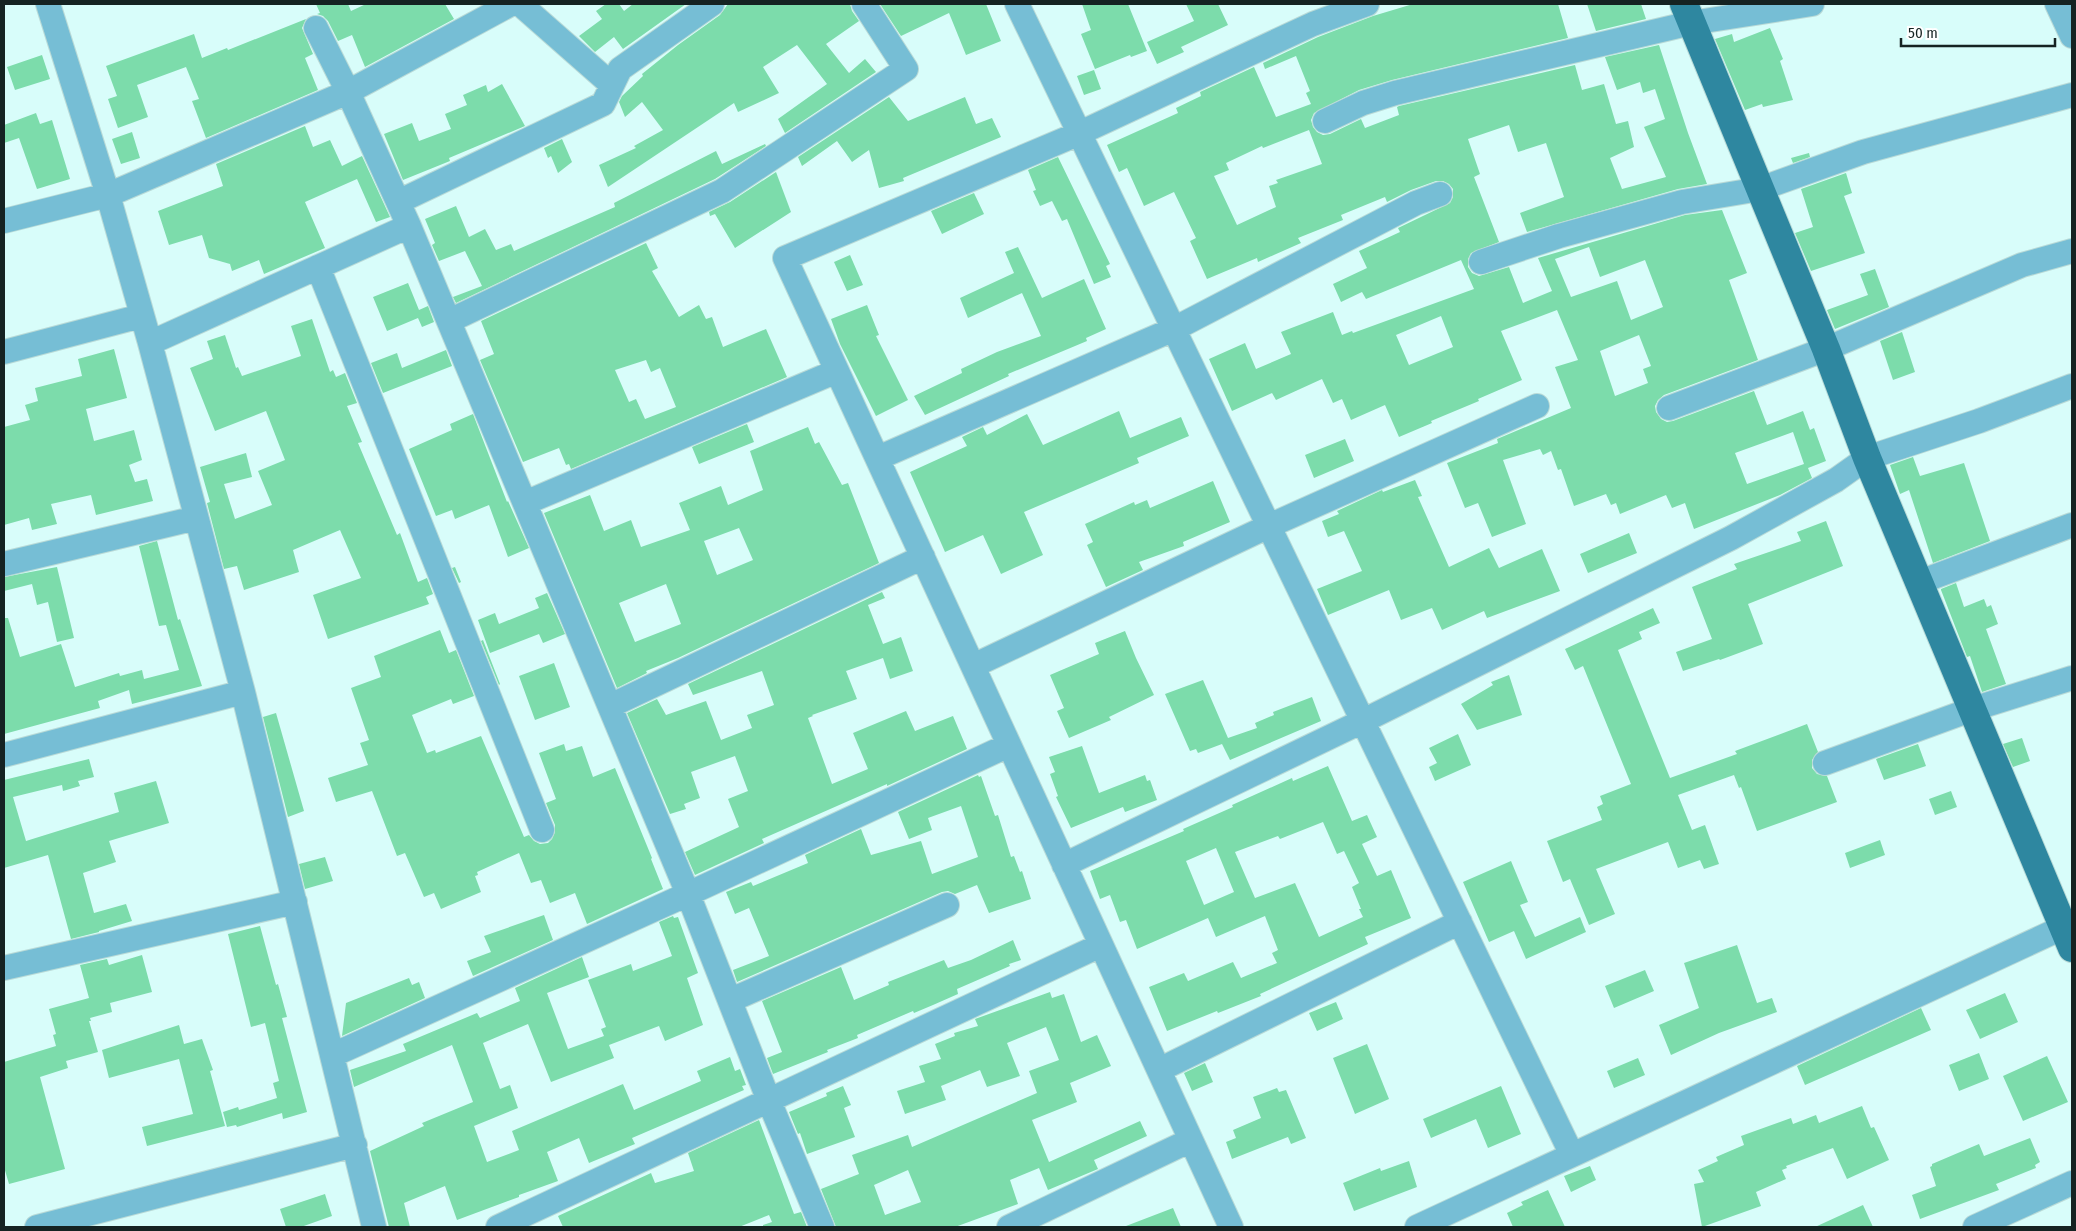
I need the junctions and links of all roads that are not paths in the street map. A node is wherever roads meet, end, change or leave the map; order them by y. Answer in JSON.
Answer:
{"nodes":[{"id":1,"x":48,"y":4,"type":"edge"},
{"id":2,"x":511,"y":4,"type":"edge"},
{"id":3,"x":520,"y":4,"type":"edge"},
{"id":4,"x":712,"y":4,"type":"edge"},
{"id":5,"x":864,"y":4,"type":"edge"},
{"id":6,"x":1017,"y":4,"type":"edge"},
{"id":7,"x":1367,"y":4,"type":"edge"},
{"id":8,"x":1812,"y":4,"type":"edge"},
{"id":9,"x":2057,"y":4,"type":"edge"},
{"id":10,"x":1688,"y":13,"type":"edge"},
{"id":11,"x":316,"y":28,"type":"dead end"},
{"id":12,"x":2072,"y":36,"type":"edge"},
{"id":13,"x":612,"y":85,"type":"junction"},
{"id":14,"x":348,"y":92,"type":"junction"},
{"id":15,"x":2072,"y":95,"type":"edge"},
{"id":16,"x":1325,"y":121,"type":"dead end"},
{"id":17,"x":1080,"y":133,"type":"junction"},
{"id":18,"x":1760,"y":189,"type":"junction"},
{"id":19,"x":1440,"y":194,"type":"dead end"},
{"id":20,"x":108,"y":195,"type":"junction"},
{"id":21,"x":398,"y":202,"type":"junction"},
{"id":22,"x":4,"y":221,"type":"edge"},
{"id":23,"x":409,"y":226,"type":"junction"},
{"id":24,"x":2072,"y":250,"type":"edge"},
{"id":25,"x":1481,"y":262,"type":"dead end"},
{"id":26,"x":318,"y":267,"type":"junction"},
{"id":27,"x":141,"y":316,"type":"junction"},
{"id":28,"x":449,"y":321,"type":"junction"},
{"id":29,"x":1174,"y":329,"type":"junction"},
{"id":30,"x":150,"y":343,"type":"junction"},
{"id":31,"x":1826,"y":349,"type":"junction"},
{"id":32,"x":4,"y":352,"type":"edge"},
{"id":33,"x":838,"y":372,"type":"junction"},
{"id":34,"x":2072,"y":386,"type":"edge"},
{"id":35,"x":1537,"y":406,"type":"dead end"},
{"id":36,"x":1668,"y":408,"type":"dead end"},
{"id":37,"x":878,"y":458,"type":"junction"},
{"id":38,"x":1867,"y":458,"type":"junction"},
{"id":39,"x":525,"y":503,"type":"junction"},
{"id":40,"x":196,"y":518,"type":"junction"},
{"id":41,"x":2072,"y":525,"type":"edge"},
{"id":42,"x":1269,"y":526,"type":"junction"},
{"id":43,"x":923,"y":557,"type":"junction"},
{"id":44,"x":4,"y":564,"type":"edge"},
{"id":45,"x":1920,"y":582,"type":"junction"},
{"id":46,"x":973,"y":666,"type":"junction"},
{"id":47,"x":2072,"y":678,"type":"edge"},
{"id":48,"x":243,"y":692,"type":"junction"},
{"id":49,"x":610,"y":706,"type":"junction"},
{"id":50,"x":1974,"y":709,"type":"junction"},
{"id":51,"x":1363,"y":721,"type":"junction"},
{"id":52,"x":1009,"y":745,"type":"junction"},
{"id":53,"x":4,"y":755,"type":"edge"},
{"id":54,"x":1825,"y":763,"type":"dead end"},
{"id":55,"x":542,"y":830,"type":"dead end"},
{"id":56,"x":1064,"y":864,"type":"junction"},
{"id":57,"x":688,"y":894,"type":"junction"},
{"id":58,"x":295,"y":902,"type":"junction"},
{"id":59,"x":947,"y":905,"type":"dead end"},
{"id":60,"x":1460,"y":922,"type":"junction"},
{"id":61,"x":2068,"y":938,"type":"edge"},
{"id":62,"x":1101,"y":945,"type":"junction"},
{"id":63,"x":4,"y":968,"type":"edge"},
{"id":64,"x":731,"y":1000,"type":"junction"},
{"id":65,"x":333,"y":1055,"type":"junction"},
{"id":66,"x":1159,"y":1070,"type":"junction"},
{"id":67,"x":770,"y":1100,"type":"junction"},
{"id":68,"x":1191,"y":1140,"type":"junction"},
{"id":69,"x":355,"y":1145,"type":"junction"},
{"id":70,"x":1572,"y":1155,"type":"junction"},
{"id":71,"x":2072,"y":1183,"type":"edge"},
{"id":72,"x":37,"y":1227,"type":"edge"},
{"id":73,"x":374,"y":1227,"type":"edge"},
{"id":74,"x":498,"y":1227,"type":"edge"},
{"id":75,"x":822,"y":1227,"type":"edge"},
{"id":76,"x":1008,"y":1227,"type":"edge"},
{"id":77,"x":1231,"y":1227,"type":"edge"},
{"id":78,"x":1417,"y":1227,"type":"edge"},
{"id":79,"x":1975,"y":1227,"type":"edge"}],
"edges":[{"from":1,"to":20,"type":"street"},
{"from":2,"to":14,"type":"street"},
{"from":3,"to":13,"type":"street"},
{"from":4,"to":13,"type":"street"},
{"from":5,"to":28,"type":"street"},
{"from":6,"to":17,"type":"street"},
{"from":7,"to":17,"type":"street"},
{"from":8,"to":10,"type":"street"},
{"from":9,"to":12,"type":"street"},
{"from":10,"to":16,"type":"street"},
{"from":10,"to":18,"type":"main road"},
{"from":11,"to":14,"type":"street"},
{"from":13,"to":21,"type":"street"},
{"from":14,"to":20,"type":"street"},
{"from":14,"to":21,"type":"street"},
{"from":15,"to":18,"type":"street"},
{"from":17,"to":29,"type":"street"},
{"from":17,"to":33,"type":"street"},
{"from":18,"to":25,"type":"street"},
{"from":18,"to":31,"type":"main road"},
{"from":19,"to":29,"type":"street"},
{"from":20,"to":22,"type":"street"},
{"from":20,"to":27,"type":"street"},
{"from":21,"to":23,"type":"street"},
{"from":23,"to":26,"type":"street"},
{"from":23,"to":28,"type":"street"},
{"from":24,"to":31,"type":"street"},
{"from":26,"to":30,"type":"street"},
{"from":26,"to":55,"type":"street"},
{"from":27,"to":30,"type":"street"},
{"from":27,"to":32,"type":"street"},
{"from":28,"to":39,"type":"street"},
{"from":29,"to":37,"type":"street"},
{"from":29,"to":42,"type":"street"},
{"from":30,"to":40,"type":"street"},
{"from":31,"to":36,"type":"street"},
{"from":31,"to":38,"type":"main road"},
{"from":33,"to":37,"type":"street"},
{"from":33,"to":39,"type":"street"},
{"from":34,"to":38,"type":"street"},
{"from":35,"to":42,"type":"street"},
{"from":37,"to":43,"type":"street"},
{"from":38,"to":45,"type":"main road"},
{"from":38,"to":51,"type":"street"},
{"from":39,"to":49,"type":"street"},
{"from":40,"to":44,"type":"street"},
{"from":40,"to":48,"type":"street"},
{"from":41,"to":45,"type":"street"},
{"from":42,"to":46,"type":"street"},
{"from":42,"to":51,"type":"street"},
{"from":43,"to":46,"type":"street"},
{"from":43,"to":49,"type":"street"},
{"from":45,"to":50,"type":"main road"},
{"from":46,"to":52,"type":"street"},
{"from":47,"to":50,"type":"street"},
{"from":48,"to":53,"type":"street"},
{"from":48,"to":58,"type":"street"},
{"from":49,"to":57,"type":"street"},
{"from":50,"to":54,"type":"street"},
{"from":50,"to":61,"type":"main road"},
{"from":51,"to":56,"type":"street"},
{"from":51,"to":60,"type":"street"},
{"from":52,"to":56,"type":"street"},
{"from":52,"to":57,"type":"street"},
{"from":56,"to":62,"type":"street"},
{"from":57,"to":64,"type":"street"},
{"from":57,"to":65,"type":"street"},
{"from":58,"to":63,"type":"street"},
{"from":58,"to":65,"type":"street"},
{"from":59,"to":64,"type":"street"},
{"from":60,"to":66,"type":"street"},
{"from":60,"to":70,"type":"street"},
{"from":61,"to":70,"type":"street"},
{"from":62,"to":66,"type":"street"},
{"from":62,"to":67,"type":"street"},
{"from":64,"to":67,"type":"street"},
{"from":65,"to":69,"type":"street"},
{"from":66,"to":68,"type":"street"},
{"from":67,"to":74,"type":"street"},
{"from":67,"to":75,"type":"street"},
{"from":68,"to":76,"type":"street"},
{"from":68,"to":77,"type":"street"},
{"from":69,"to":72,"type":"street"},
{"from":69,"to":73,"type":"street"},
{"from":70,"to":78,"type":"street"},
{"from":71,"to":79,"type":"street"}]}
